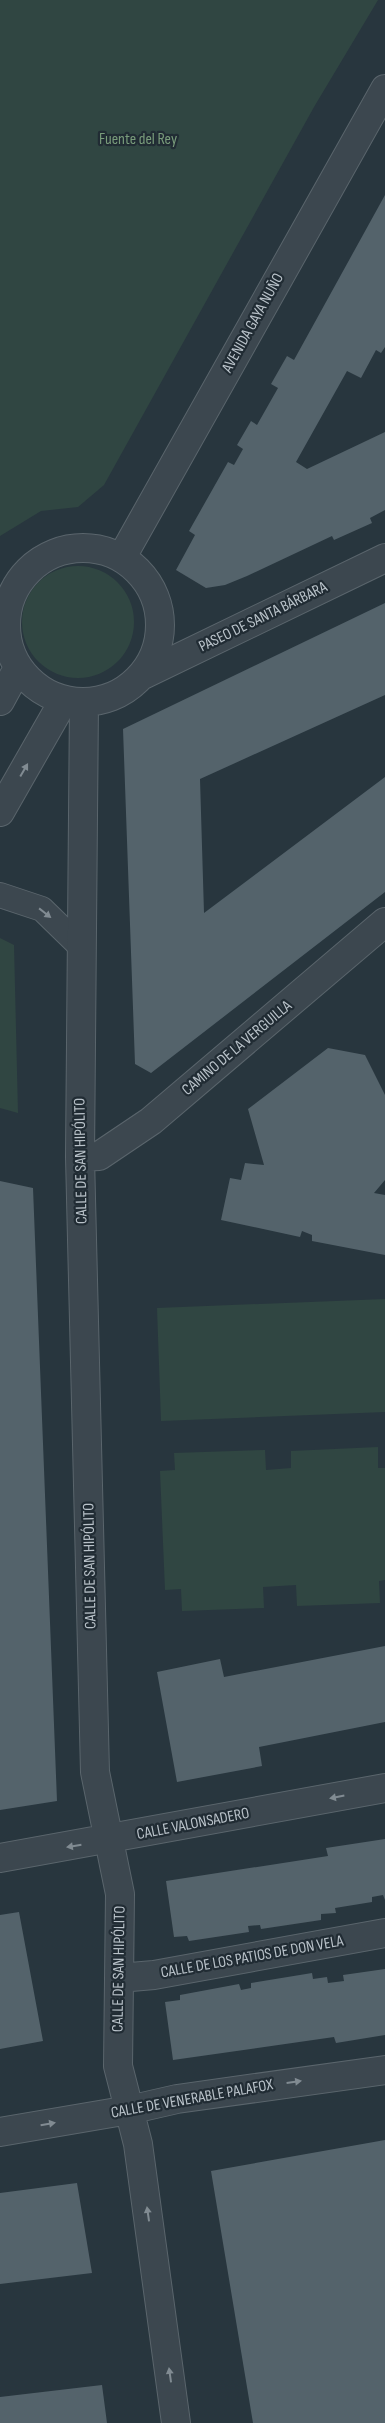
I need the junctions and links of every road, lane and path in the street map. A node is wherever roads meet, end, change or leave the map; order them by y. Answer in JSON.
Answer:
{"nodes":[{"id":1,"x":385,"y":89,"type":"edge"},
{"id":2,"x":122,"y":557,"type":"junction"},
{"id":3,"x":385,"y":558,"type":"edge"},
{"id":4,"x":7,"y":588,"type":"edge"},
{"id":5,"x":18,"y":668,"type":"junction"},
{"id":6,"x":141,"y":676,"type":"junction"},
{"id":7,"x":0,"y":701,"type":"edge"},
{"id":8,"x":74,"y":701,"type":"junction"},
{"id":9,"x":0,"y":812,"type":"edge"},
{"id":10,"x":0,"y":896,"type":"edge"},
{"id":11,"x":385,"y":922,"type":"edge"},
{"id":12,"x":81,"y":947,"type":"junction"},
{"id":13,"x":80,"y":1157,"type":"junction"},
{"id":14,"x":385,"y":1788,"type":"edge"},
{"id":15,"x":108,"y":1840,"type":"junction"},
{"id":16,"x":0,"y":1858,"type":"edge"},
{"id":17,"x":385,"y":1933,"type":"edge"},
{"id":18,"x":119,"y":1978,"type":"junction"},
{"id":19,"x":385,"y":2070,"type":"edge"},
{"id":20,"x":129,"y":2110,"type":"junction"},
{"id":21,"x":0,"y":2132,"type":"edge"},
{"id":22,"x":176,"y":2423,"type":"edge"}],
"edges":[{"from":1,"to":2,"type":"street","name":"AVENIDA GAYA NUÑO"},
{"from":2,"to":4,"type":"street"},
{"from":2,"to":6,"type":"street"},
{"from":3,"to":6,"type":"street","name":"PASEO DE SANTA BÁRBARA"},
{"from":4,"to":5,"type":"street"},
{"from":5,"to":7,"type":"street"},
{"from":5,"to":8,"type":"street"},
{"from":6,"to":8,"type":"street"},
{"from":9,"to":8,"type":"street","one_way":true},
{"from":8,"to":12,"type":"street","name":"CALLE DE SAN HIPÓLITO"},
{"from":10,"to":12,"type":"lane","one_way":true},
{"from":11,"to":13,"type":"street","name":"CAMINO DE LA VERGUILLA"},
{"from":12,"to":13,"type":"street","name":"CALLE DE SAN HIPÓLITO"},
{"from":13,"to":15,"type":"street","name":"CALLE DE SAN HIPÓLITO"},
{"from":14,"to":15,"type":"street","name":"CALLE VALONSADERO","one_way":true},
{"from":15,"to":16,"type":"street","name":"CALLE VALONSADERO","one_way":true},
{"from":15,"to":18,"type":"street","name":"CALLE DE SAN HIPÓLITO"},
{"from":17,"to":18,"type":"street","name":"CALLE DE LOS PATIOS DE DON VELA"},
{"from":18,"to":20,"type":"street","name":"CALLE DE SAN HIPÓLITO"},
{"from":20,"to":19,"type":"street","name":"CALLE DE VENERABLE PALAFOX","one_way":true},
{"from":21,"to":20,"type":"street","name":"CALLE DE VENERABLE PALAFOX","one_way":true},
{"from":22,"to":20,"type":"street","name":"CALLE DE SAN HIPÓLITO","one_way":true}]}
